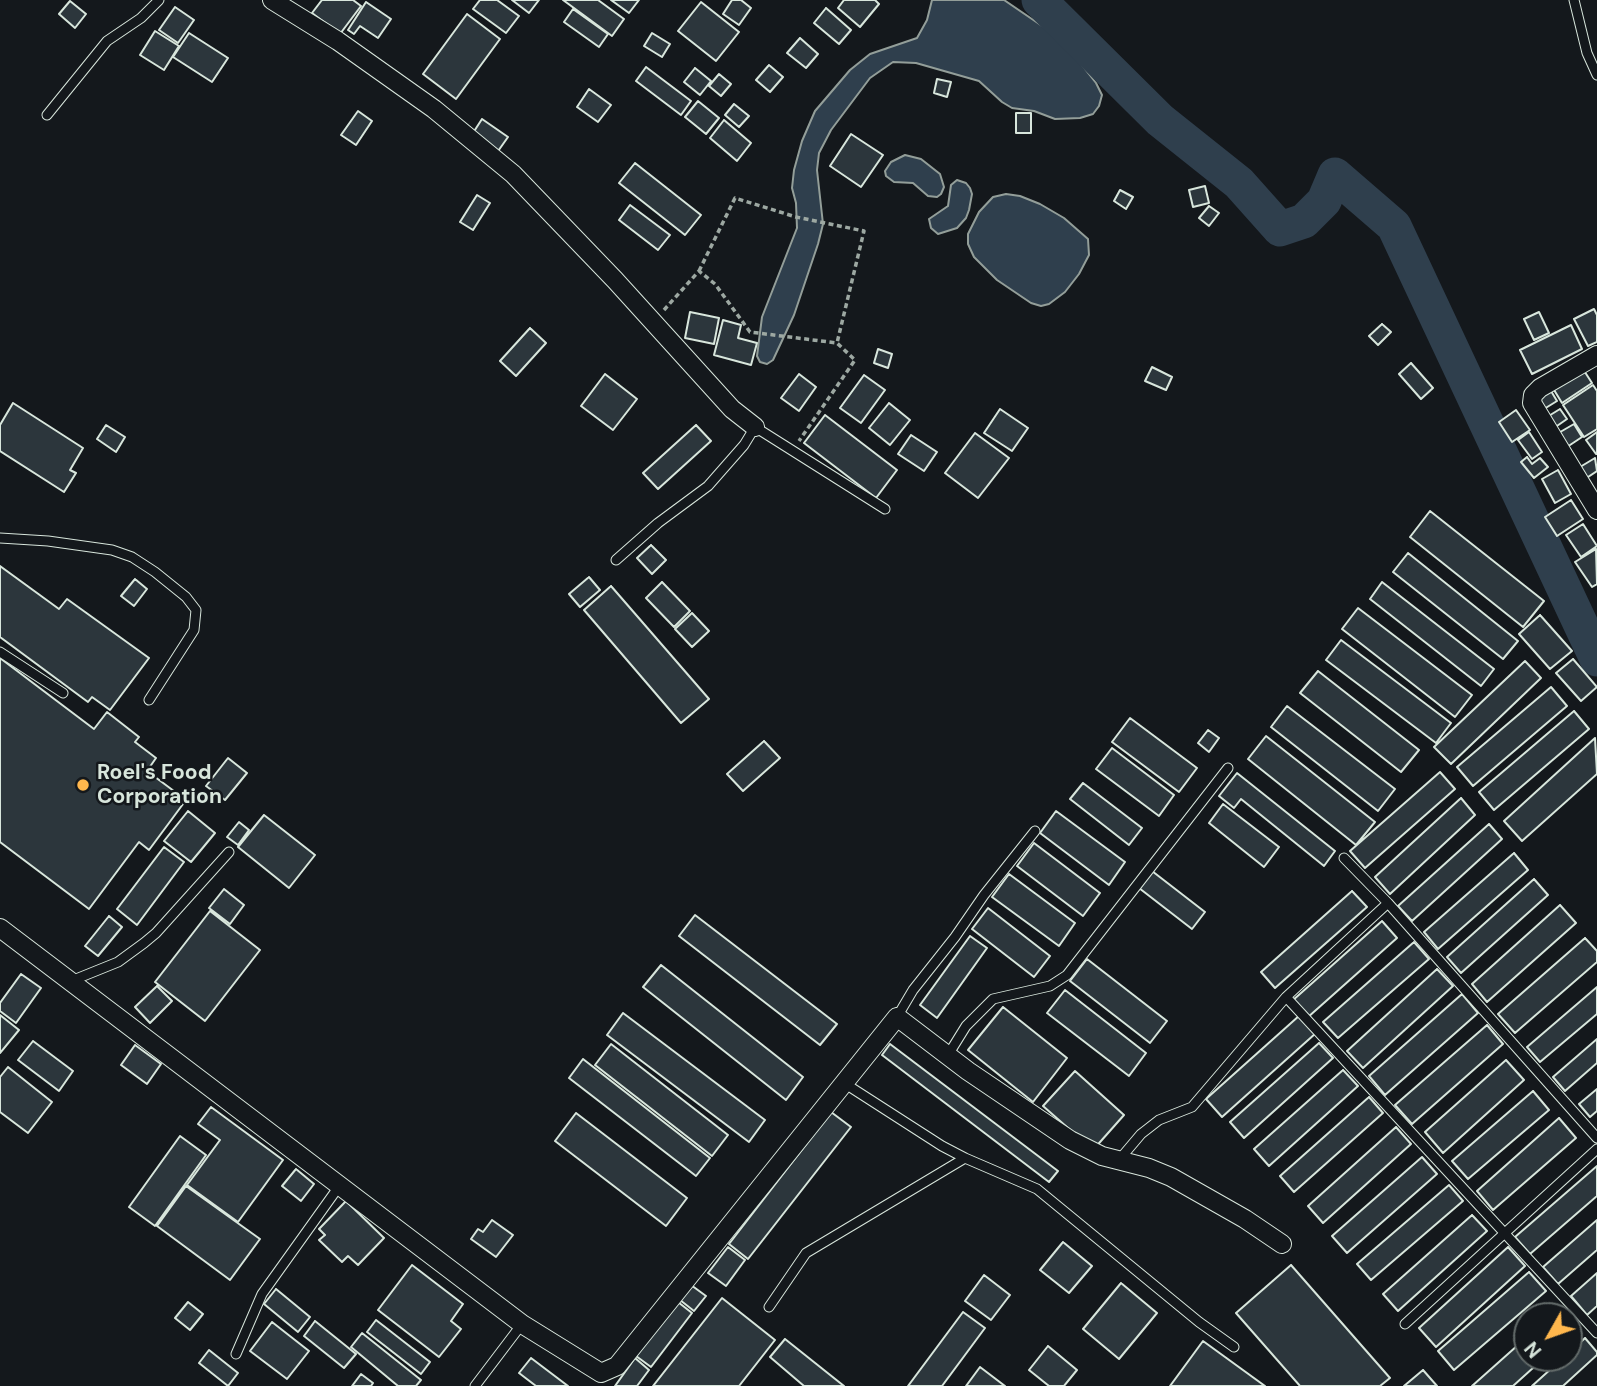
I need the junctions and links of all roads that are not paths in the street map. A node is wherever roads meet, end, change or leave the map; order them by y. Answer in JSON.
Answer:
{"nodes":[{"id":1,"x":159,"y":0,"type":"edge"},
{"id":2,"x":272,"y":0,"type":"edge"},
{"id":3,"x":1574,"y":0,"type":"edge"},
{"id":4,"x":1597,"y":75,"type":"edge"},
{"id":5,"x":47,"y":115,"type":"dead end"},
{"id":6,"x":1596,"y":357,"type":"edge"},
{"id":7,"x":755,"y":427,"type":"junction"},
{"id":8,"x":885,"y":509,"type":"dead end"},
{"id":9,"x":1597,"y":510,"type":"edge"},
{"id":10,"x":0,"y":538,"type":"edge"},
{"id":11,"x":616,"y":560,"type":"dead end"},
{"id":12,"x":0,"y":652,"type":"edge"},
{"id":13,"x":64,"y":693,"type":"dead end"},
{"id":14,"x":149,"y":700,"type":"dead end"},
{"id":15,"x":1228,"y":768,"type":"dead end"},
{"id":16,"x":1035,"y":831,"type":"dead end"},
{"id":17,"x":229,"y":852,"type":"dead end"},
{"id":18,"x":1344,"y":858,"type":"dead end"},
{"id":19,"x":1388,"y":903,"type":"junction"},
{"id":20,"x":0,"y":928,"type":"edge"},
{"id":21,"x":69,"y":982,"type":"junction"},
{"id":22,"x":1286,"y":997,"type":"junction"},
{"id":23,"x":897,"y":1017,"type":"junction"},
{"id":24,"x":948,"y":1055,"type":"junction"},
{"id":25,"x":844,"y":1083,"type":"junction"},
{"id":26,"x":1597,"y":1138,"type":"edge"},
{"id":27,"x":1597,"y":1149,"type":"edge"},
{"id":28,"x":965,"y":1158,"type":"junction"},
{"id":29,"x":1119,"y":1160,"type":"junction"},
{"id":30,"x":340,"y":1185,"type":"junction"},
{"id":31,"x":1506,"y":1233,"type":"junction"},
{"id":32,"x":1282,"y":1244,"type":"dead end"},
{"id":33,"x":769,"y":1307,"type":"dead end"},
{"id":34,"x":522,"y":1324,"type":"junction"},
{"id":35,"x":1405,"y":1324,"type":"dead end"},
{"id":36,"x":1597,"y":1333,"type":"edge"},
{"id":37,"x":1234,"y":1347,"type":"dead end"},
{"id":38,"x":236,"y":1354,"type":"dead end"},
{"id":39,"x":475,"y":1386,"type":"edge"}],
"edges":[{"from":1,"to":5,"type":"lane"},
{"from":2,"to":7,"type":"street"},
{"from":3,"to":4,"type":"lane"},
{"from":6,"to":9,"type":"street"},
{"from":7,"to":8,"type":"lane"},
{"from":7,"to":11,"type":"lane"},
{"from":10,"to":14,"type":"lane"},
{"from":12,"to":13,"type":"lane"},
{"from":15,"to":24,"type":"lane"},
{"from":16,"to":23,"type":"lane"},
{"from":17,"to":21,"type":"lane"},
{"from":18,"to":19,"type":"lane"},
{"from":19,"to":22,"type":"lane"},
{"from":19,"to":26,"type":"lane"},
{"from":20,"to":21,"type":"street"},
{"from":21,"to":30,"type":"street"},
{"from":22,"to":29,"type":"lane"},
{"from":22,"to":31,"type":"lane"},
{"from":23,"to":24,"type":"street"},
{"from":23,"to":25,"type":"street"},
{"from":24,"to":29,"type":"street"},
{"from":25,"to":28,"type":"lane"},
{"from":25,"to":34,"type":"street"},
{"from":27,"to":31,"type":"lane"},
{"from":28,"to":33,"type":"lane"},
{"from":28,"to":37,"type":"lane"},
{"from":29,"to":32,"type":"street"},
{"from":30,"to":34,"type":"street"},
{"from":30,"to":38,"type":"lane"},
{"from":31,"to":35,"type":"lane"},
{"from":31,"to":36,"type":"lane"},
{"from":34,"to":39,"type":"lane"}]}
